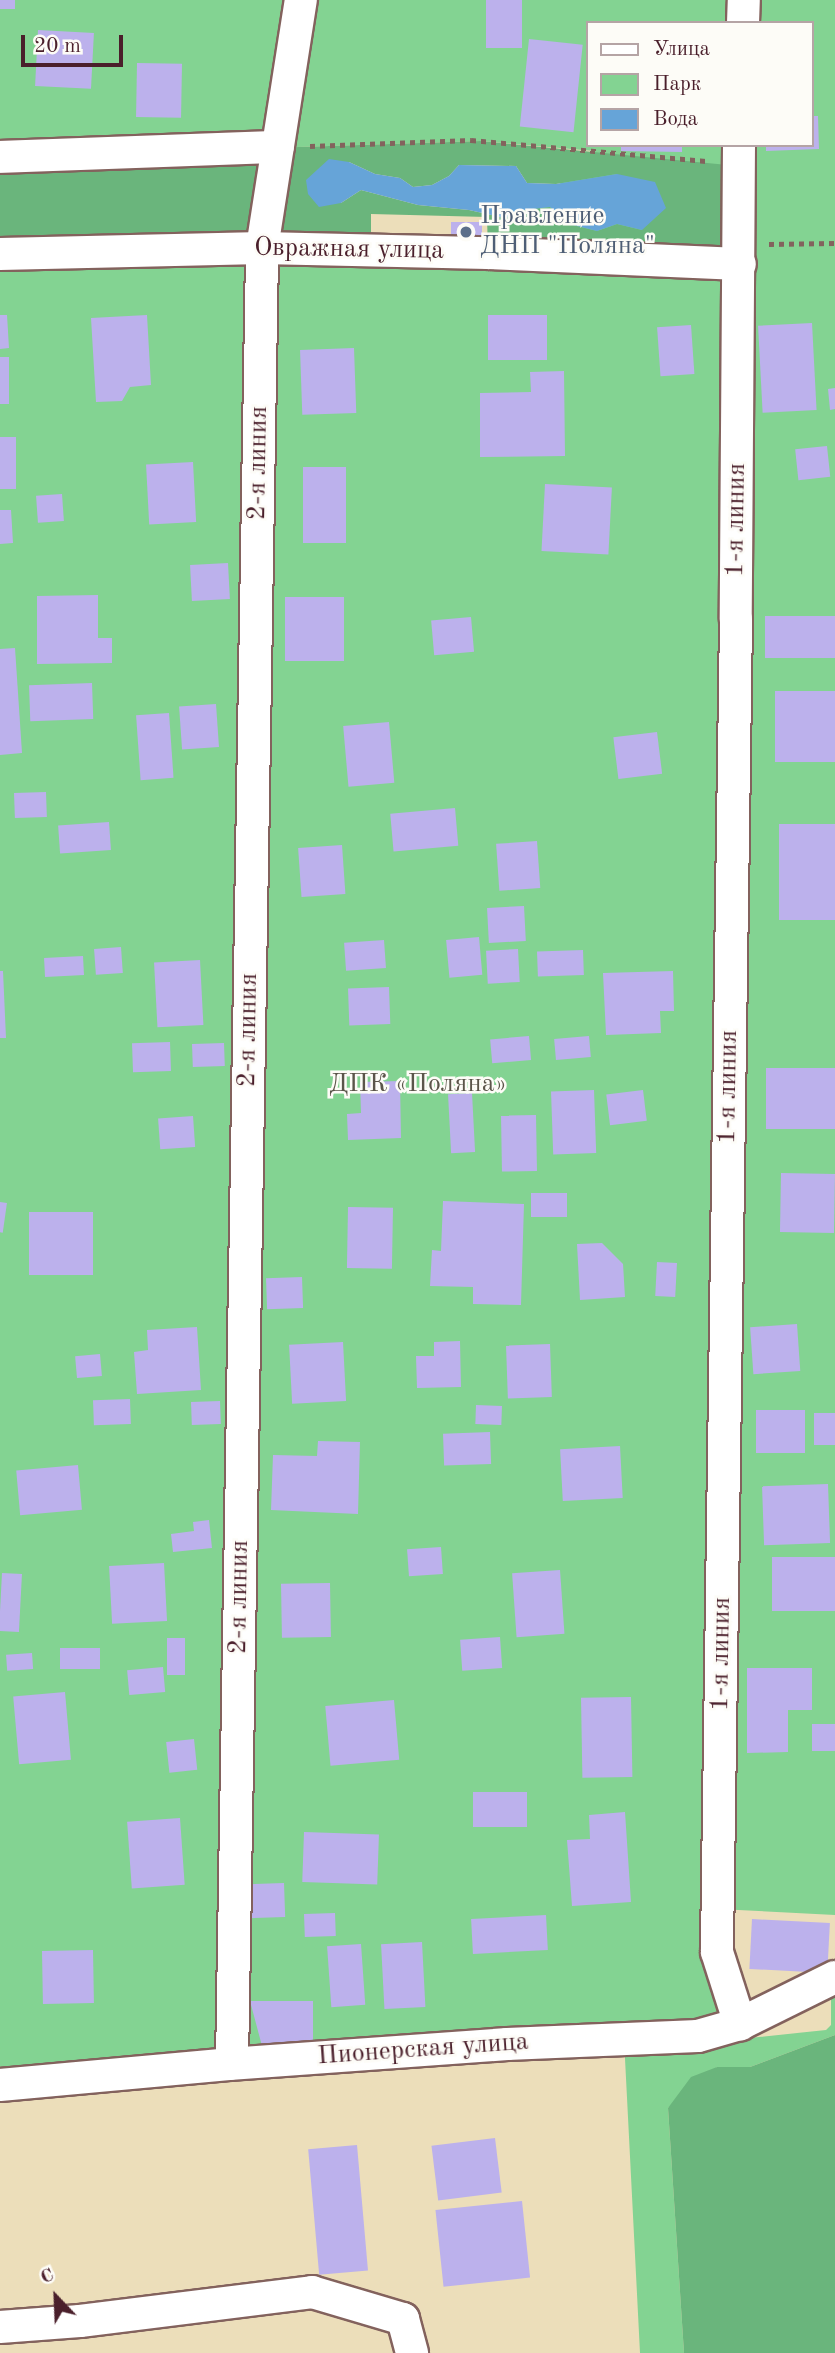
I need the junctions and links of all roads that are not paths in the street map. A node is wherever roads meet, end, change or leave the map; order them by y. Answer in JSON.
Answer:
{"nodes":[{"id":1,"x":301,"y":0,"type":"edge"},
{"id":2,"x":744,"y":0,"type":"edge"},
{"id":3,"x":743,"y":21,"type":"edge"},
{"id":4,"x":278,"y":147,"type":"junction"},
{"id":5,"x":739,"y":155,"type":"edge"},
{"id":6,"x":0,"y":157,"type":"edge"},
{"id":7,"x":262,"y":248,"type":"junction"},
{"id":8,"x":0,"y":254,"type":"edge"},
{"id":9,"x":740,"y":255,"type":"junction"},
{"id":10,"x":835,"y":1977,"type":"edge"},
{"id":11,"x":740,"y":2025,"type":"junction"},
{"id":12,"x":232,"y":2063,"type":"junction"},
{"id":13,"x":0,"y":2085,"type":"edge"},
{"id":14,"x":0,"y":2327,"type":"edge"},
{"id":15,"x":412,"y":2353,"type":"edge"}],
"edges":[{"from":1,"to":4,"type":"street","name":"2-я линия"},
{"from":2,"to":3,"type":"street"},
{"from":4,"to":6,"type":"street"},
{"from":4,"to":7,"type":"street","name":"2-я линия"},
{"from":5,"to":9,"type":"street","name":"1-я линия"},
{"from":7,"to":8,"type":"street","name":"Овражная улица"},
{"from":7,"to":9,"type":"street","name":"Овражная улица"},
{"from":7,"to":12,"type":"street","name":"2-я линия"},
{"from":9,"to":11,"type":"street","name":"1-я линия"},
{"from":10,"to":11,"type":"street","name":"Пионерская улица"},
{"from":11,"to":12,"type":"street","name":"Пионерская улица"},
{"from":12,"to":13,"type":"street","name":"Пионерская улица"},
{"from":14,"to":15,"type":"street"}]}
